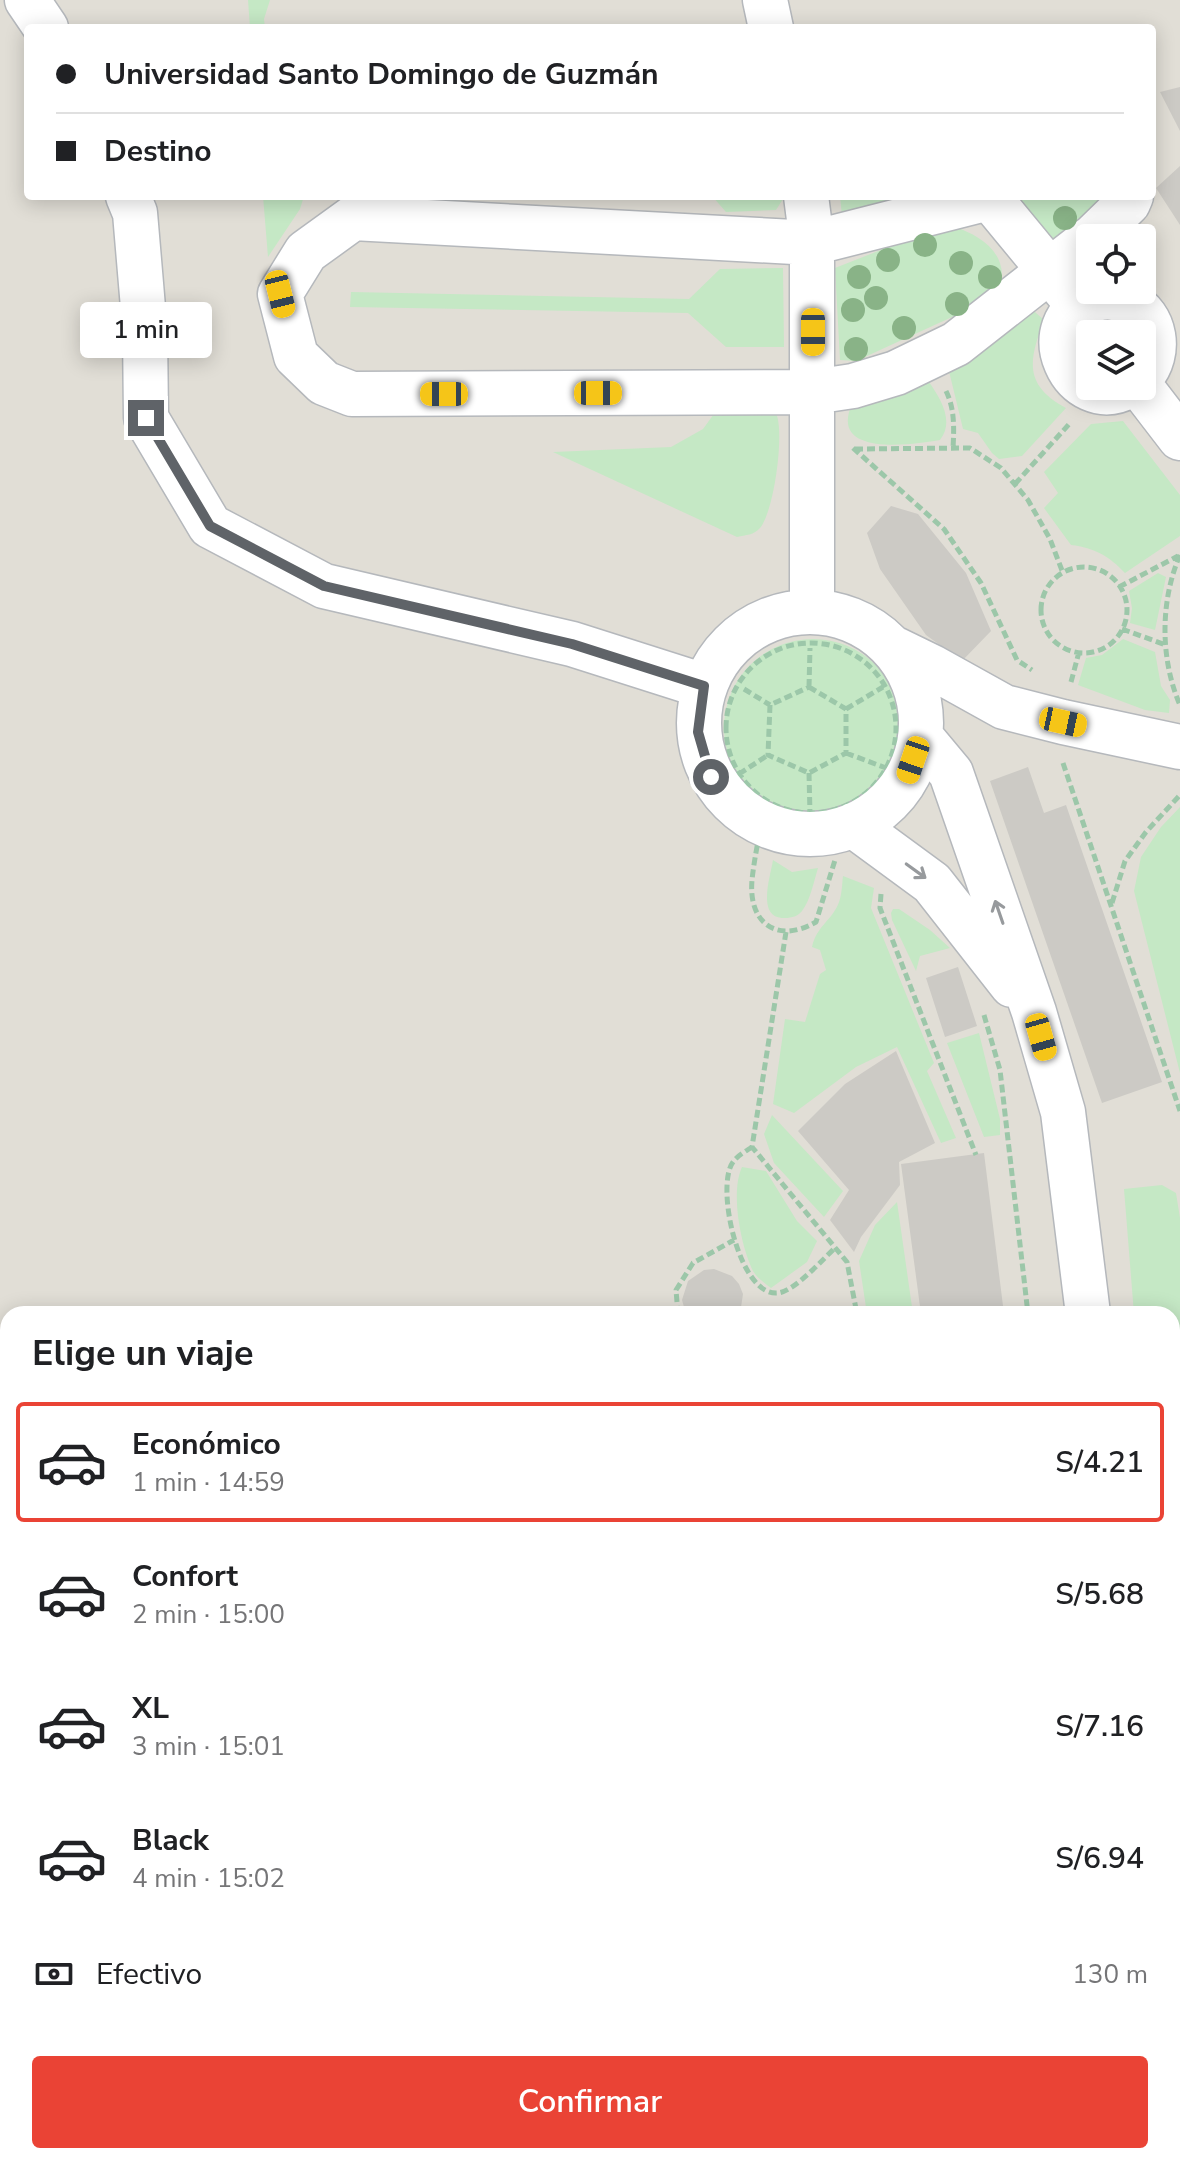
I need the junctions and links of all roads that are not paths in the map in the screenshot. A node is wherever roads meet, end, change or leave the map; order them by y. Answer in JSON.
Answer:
{"nodes":[{"id":1,"x":27,"y":0,"type":"edge"},
{"id":2,"x":765,"y":0,"type":"edge"},
{"id":3,"x":43,"y":24,"type":"edge"},
{"id":4,"x":770,"y":24,"type":"edge"},
{"id":5,"x":130,"y":200,"type":"edge"},
{"id":6,"x":807,"y":200,"type":"edge"},
{"id":7,"x":977,"y":200,"type":"edge"},
{"id":8,"x":991,"y":200,"type":"edge"},
{"id":9,"x":1129,"y":200,"type":"edge"},
{"id":10,"x":1106,"y":224,"type":"edge"},
{"id":11,"x":812,"y":243,"type":"junction"},
{"id":12,"x":1076,"y":251,"type":"edge"},
{"id":13,"x":1050,"y":271,"type":"junction"},
{"id":14,"x":1080,"y":307,"type":"junction"},
{"id":15,"x":1147,"y":320,"type":"edge"},
{"id":16,"x":1076,"y":380,"type":"edge"},
{"id":17,"x":823,"y":390,"type":"junction"},
{"id":18,"x":1151,"y":400,"type":"edge"},
{"id":19,"x":1180,"y":438,"type":"edge"},
{"id":20,"x":812,"y":626,"type":"junction"},
{"id":21,"x":889,"y":668,"type":"junction"},
{"id":22,"x":720,"y":685,"type":"junction"},
{"id":23,"x":921,"y":737,"type":"junction"},
{"id":24,"x":1180,"y":747,"type":"edge"},
{"id":25,"x":850,"y":843,"type":"junction"},
{"id":26,"x":1034,"y":1012,"type":"junction"},
{"id":27,"x":1087,"y":1306,"type":"edge"}],
"edges":[{"from":1,"to":3,"type":"street"},
{"from":2,"to":4,"type":"street"},
{"from":5,"to":22,"type":"street"},
{"from":6,"to":11,"type":"street"},
{"from":7,"to":11,"type":"street"},
{"from":8,"to":13,"type":"street"},
{"from":9,"to":10,"type":"street"},
{"from":11,"to":17,"type":"street"},
{"from":11,"to":17,"type":"street"},
{"from":12,"to":13,"type":"street"},
{"from":13,"to":14,"type":"street"},
{"from":13,"to":17,"type":"street"},
{"from":14,"to":15,"type":"street"},
{"from":14,"to":16,"type":"street"},
{"from":17,"to":20,"type":"street"},
{"from":18,"to":19,"type":"street"},
{"from":20,"to":21,"type":"street"},
{"from":20,"to":22,"type":"street"},
{"from":21,"to":23,"type":"street"},
{"from":21,"to":24,"type":"street"},
{"from":22,"to":25,"type":"street"},
{"from":23,"to":25,"type":"street"},
{"from":26,"to":23,"type":"street","one_way":true},
{"from":25,"to":26,"type":"street","one_way":true},
{"from":26,"to":27,"type":"street"}]}
